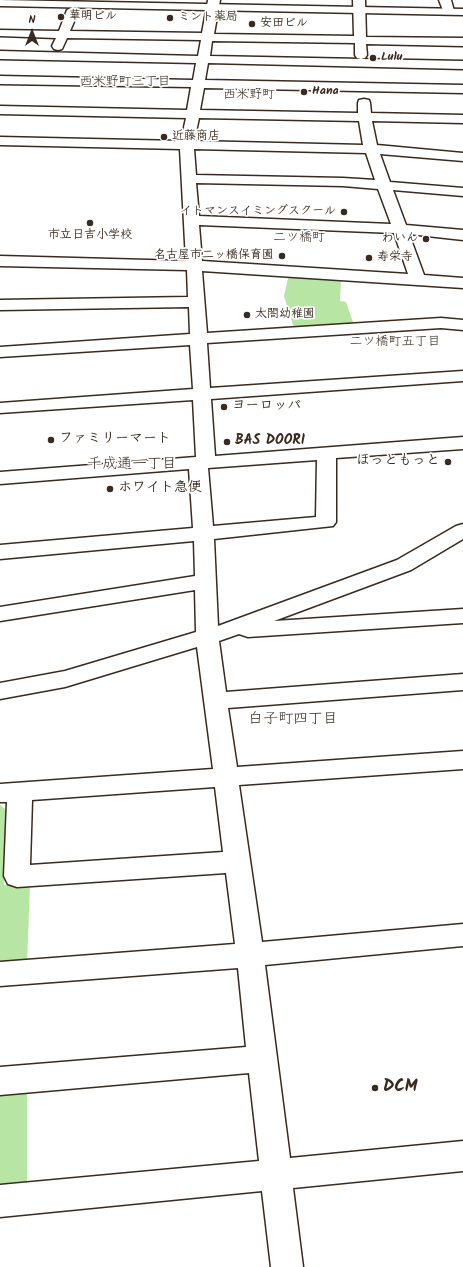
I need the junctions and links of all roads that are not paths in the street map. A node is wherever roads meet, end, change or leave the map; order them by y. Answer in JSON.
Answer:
{"nodes":[{"id":1,"x":445,"y":0,"type":"edge"},
{"id":2,"x":0,"y":3,"type":"edge"},
{"id":3,"x":113,"y":3,"type":"edge"},
{"id":4,"x":76,"y":5,"type":"edge"},
{"id":5,"x":213,"y":7,"type":"edge"},
{"id":6,"x":0,"y":8,"type":"edge"},
{"id":7,"x":359,"y":8,"type":"edge"},
{"id":8,"x":448,"y":11,"type":"junction"},
{"id":9,"x":463,"y":12,"type":"edge"},
{"id":10,"x":463,"y":16,"type":"edge"},
{"id":11,"x":0,"y":33,"type":"edge"},
{"id":12,"x":63,"y":34,"type":"junction"},
{"id":13,"x":207,"y":37,"type":"junction"},
{"id":14,"x":361,"y":40,"type":"junction"},
{"id":15,"x":463,"y":42,"type":"edge"},
{"id":16,"x":0,"y":55,"type":"edge"},
{"id":17,"x":54,"y":56,"type":"junction"},
{"id":18,"x":203,"y":59,"type":"junction"},
{"id":19,"x":362,"y":63,"type":"junction"},
{"id":20,"x":463,"y":65,"type":"edge"},
{"id":21,"x":0,"y":80,"type":"edge"},
{"id":22,"x":45,"y":81,"type":"junction"},
{"id":23,"x":198,"y":84,"type":"junction"},
{"id":24,"x":363,"y":87,"type":"junction"},
{"id":25,"x":463,"y":89,"type":"edge"},
{"id":26,"x":0,"y":110,"type":"edge"},
{"id":27,"x":34,"y":110,"type":"junction"},
{"id":28,"x":193,"y":114,"type":"junction"},
{"id":29,"x":365,"y":118,"type":"junction"},
{"id":30,"x":463,"y":119,"type":"edge"},
{"id":31,"x":26,"y":131,"type":"junction"},
{"id":32,"x":0,"y":141,"type":"edge"},
{"id":33,"x":187,"y":145,"type":"junction"},
{"id":34,"x":371,"y":149,"type":"junction"},
{"id":35,"x":463,"y":157,"type":"edge"},
{"id":36,"x":189,"y":179,"type":"junction"},
{"id":37,"x":383,"y":185,"type":"junction"},
{"id":38,"x":463,"y":192,"type":"edge"},
{"id":39,"x":191,"y":220,"type":"junction"},
{"id":40,"x":400,"y":229,"type":"junction"},
{"id":41,"x":463,"y":235,"type":"edge"},
{"id":42,"x":0,"y":261,"type":"edge"},
{"id":43,"x":194,"y":265,"type":"junction"},
{"id":44,"x":418,"y":279,"type":"junction"},
{"id":45,"x":463,"y":283,"type":"edge"},
{"id":46,"x":196,"y":302,"type":"junction"},
{"id":47,"x":0,"y":305,"type":"edge"},
{"id":48,"x":463,"y":325,"type":"edge"},
{"id":49,"x":198,"y":338,"type":"junction"},
{"id":50,"x":0,"y":352,"type":"edge"},
{"id":51,"x":463,"y":376,"type":"edge"},
{"id":52,"x":202,"y":394,"type":"junction"},
{"id":53,"x":0,"y":408,"type":"edge"},
{"id":54,"x":463,"y":443,"type":"edge"},
{"id":55,"x":327,"y":453,"type":"junction"},
{"id":56,"x":202,"y":463,"type":"junction"},
{"id":57,"x":0,"y":478,"type":"edge"},
{"id":58,"x":463,"y":530,"type":"edge"},
{"id":59,"x":204,"y":534,"type":"junction"},
{"id":60,"x":0,"y":552,"type":"edge"},
{"id":61,"x":205,"y":581,"type":"junction"},
{"id":62,"x":0,"y":614,"type":"edge"},
{"id":63,"x":463,"y":616,"type":"edge"},
{"id":64,"x":216,"y":634,"type":"junction"},
{"id":65,"x":463,"y":682,"type":"edge"},
{"id":66,"x":0,"y":691,"type":"edge"},
{"id":67,"x":216,"y":701,"type":"junction"},
{"id":68,"x":463,"y":760,"type":"edge"},
{"id":69,"x":225,"y":778,"type":"junction"},
{"id":70,"x":10,"y":792,"type":"edge"},
{"id":71,"x":237,"y":862,"type":"junction"},
{"id":72,"x":463,"y":935,"type":"edge"},
{"id":73,"x":250,"y":955,"type":"junction"},
{"id":74,"x":0,"y":974,"type":"edge"},
{"id":75,"x":262,"y":1059,"type":"junction"},
{"id":76,"x":0,"y":1081,"type":"edge"},
{"id":77,"x":463,"y":1156,"type":"edge"},
{"id":78,"x":276,"y":1174,"type":"junction"},
{"id":79,"x":0,"y":1201,"type":"edge"},
{"id":80,"x":287,"y":1267,"type":"edge"}],
"edges":[{"from":1,"to":8,"type":"street"},
{"from":2,"to":4,"type":"street"},
{"from":3,"to":4,"type":"street"},
{"from":3,"to":5,"type":"street"},
{"from":4,"to":5,"type":"street"},
{"from":4,"to":6,"type":"street"},
{"from":4,"to":12,"type":"street"},
{"from":5,"to":7,"type":"street"},
{"from":5,"to":13,"type":"street"},
{"from":7,"to":8,"type":"street"},
{"from":7,"to":10,"type":"street"},
{"from":7,"to":14,"type":"street"},
{"from":8,"to":9,"type":"street"},
{"from":11,"to":12,"type":"street"},
{"from":12,"to":13,"type":"street"},
{"from":12,"to":17,"type":"street"},
{"from":13,"to":14,"type":"street"},
{"from":13,"to":18,"type":"street"},
{"from":14,"to":15,"type":"street"},
{"from":14,"to":19,"type":"street"},
{"from":16,"to":17,"type":"street"},
{"from":17,"to":18,"type":"street"},
{"from":17,"to":22,"type":"street"},
{"from":18,"to":19,"type":"street"},
{"from":18,"to":23,"type":"street"},
{"from":19,"to":20,"type":"street"},
{"from":19,"to":24,"type":"street"},
{"from":21,"to":22,"type":"street"},
{"from":22,"to":23,"type":"street"},
{"from":22,"to":27,"type":"street"},
{"from":23,"to":24,"type":"street"},
{"from":23,"to":28,"type":"street"},
{"from":24,"to":25,"type":"street"},
{"from":24,"to":29,"type":"street"},
{"from":26,"to":27,"type":"street"},
{"from":27,"to":28,"type":"street"},
{"from":27,"to":31,"type":"street"},
{"from":28,"to":29,"type":"street"},
{"from":28,"to":33,"type":"street"},
{"from":29,"to":30,"type":"street"},
{"from":29,"to":34,"type":"street"},
{"from":31,"to":32,"type":"street"},
{"from":31,"to":33,"type":"street"},
{"from":33,"to":34,"type":"street"},
{"from":33,"to":36,"type":"street"},
{"from":34,"to":35,"type":"street"},
{"from":34,"to":37,"type":"street"},
{"from":36,"to":37,"type":"street"},
{"from":36,"to":39,"type":"street"},
{"from":37,"to":38,"type":"street"},
{"from":37,"to":40,"type":"street"},
{"from":39,"to":40,"type":"street"},
{"from":39,"to":43,"type":"street"},
{"from":40,"to":41,"type":"street"},
{"from":40,"to":44,"type":"street"},
{"from":42,"to":43,"type":"street"},
{"from":43,"to":44,"type":"street"},
{"from":43,"to":46,"type":"street"},
{"from":44,"to":45,"type":"street"},
{"from":46,"to":47,"type":"street"},
{"from":46,"to":49,"type":"street"},
{"from":48,"to":49,"type":"street"},
{"from":49,"to":50,"type":"street"},
{"from":49,"to":52,"type":"street"},
{"from":51,"to":52,"type":"street"},
{"from":52,"to":53,"type":"street"},
{"from":52,"to":56,"type":"street"},
{"from":54,"to":55,"type":"street"},
{"from":55,"to":56,"type":"street"},
{"from":55,"to":59,"type":"street"},
{"from":56,"to":57,"type":"street"},
{"from":56,"to":59,"type":"street"},
{"from":58,"to":64,"type":"street"},
{"from":59,"to":60,"type":"street"},
{"from":59,"to":61,"type":"street"},
{"from":61,"to":62,"type":"street"},
{"from":61,"to":64,"type":"street"},
{"from":63,"to":64,"type":"street"},
{"from":64,"to":66,"type":"street"},
{"from":64,"to":67,"type":"street"},
{"from":65,"to":67,"type":"street"},
{"from":67,"to":69,"type":"street"},
{"from":68,"to":69,"type":"street"},
{"from":69,"to":70,"type":"street"},
{"from":69,"to":71,"type":"street"},
{"from":70,"to":71,"type":"street"},
{"from":71,"to":73,"type":"street"},
{"from":72,"to":73,"type":"street"},
{"from":73,"to":74,"type":"street"},
{"from":73,"to":75,"type":"street"},
{"from":75,"to":76,"type":"street"},
{"from":75,"to":78,"type":"street"},
{"from":77,"to":78,"type":"street"},
{"from":78,"to":79,"type":"street"},
{"from":78,"to":80,"type":"street"}]}
